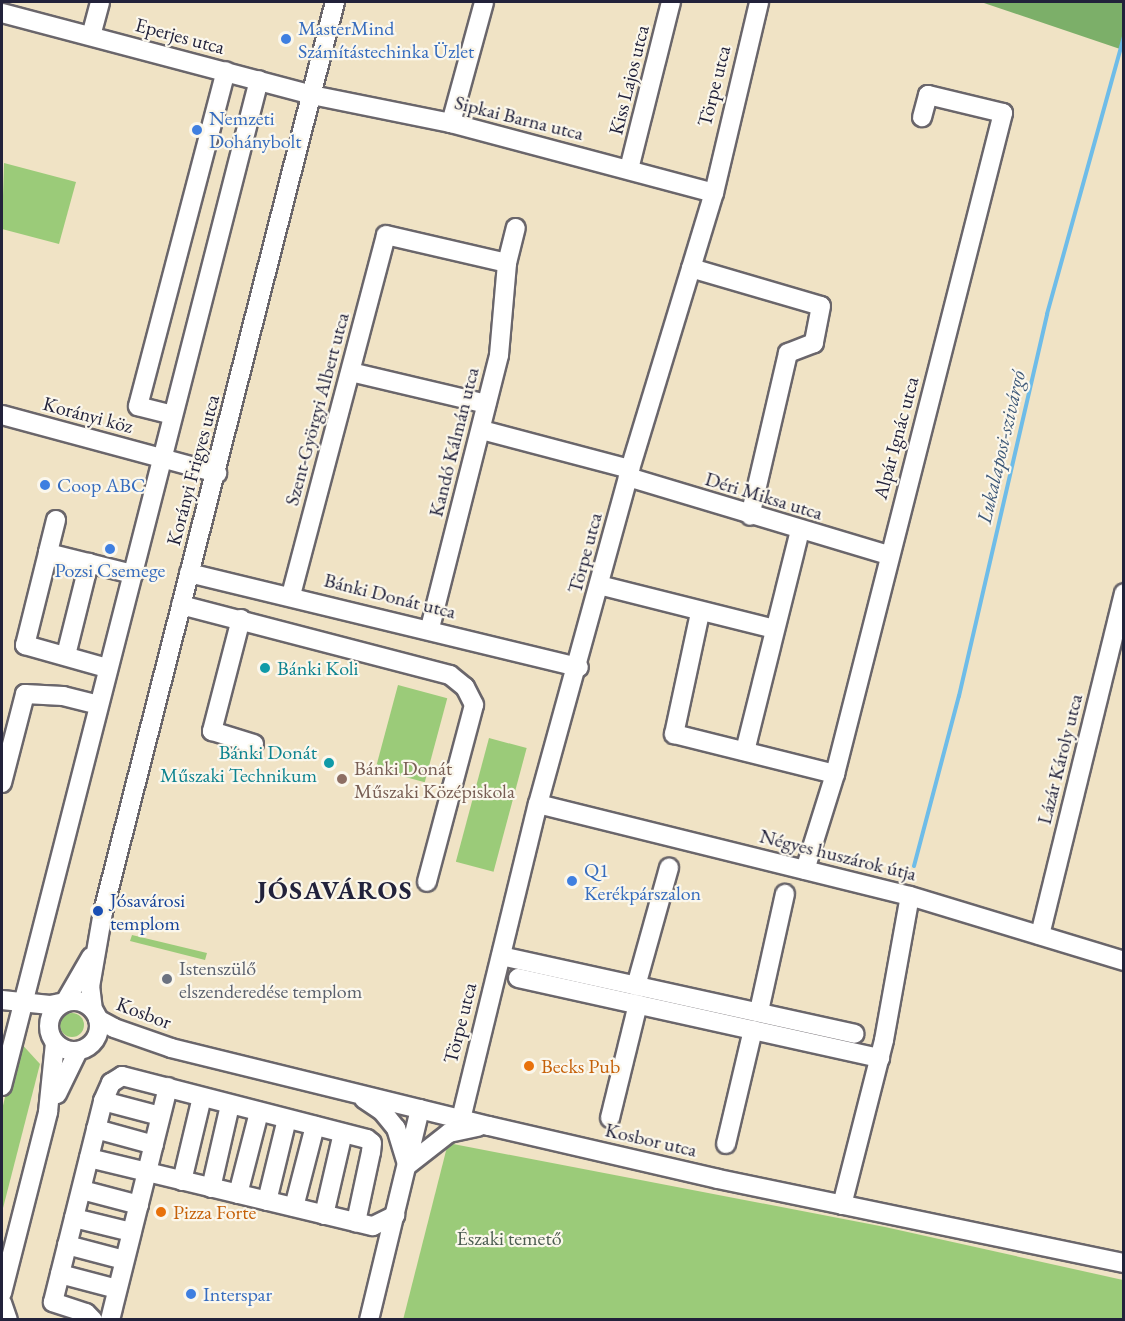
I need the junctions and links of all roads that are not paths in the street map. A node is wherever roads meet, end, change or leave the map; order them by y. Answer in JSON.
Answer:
{"nodes":[{"id":1,"x":100,"y":2,"type":"edge"},
{"id":2,"x":335,"y":2,"type":"edge"},
{"id":3,"x":484,"y":2,"type":"edge"},
{"id":4,"x":671,"y":2,"type":"edge"},
{"id":5,"x":759,"y":2,"type":"edge"},
{"id":6,"x":2,"y":13,"type":"edge"},
{"id":7,"x":92,"y":36,"type":"junction"},
{"id":8,"x":226,"y":71,"type":"junction"},
{"id":9,"x":259,"y":81,"type":"junction"},
{"id":10,"x":312,"y":95,"type":"junction"},
{"id":11,"x":922,"y":117,"type":"dead end"},
{"id":12,"x":451,"y":123,"type":"junction"},
{"id":13,"x":629,"y":169,"type":"junction"},
{"id":14,"x":714,"y":193,"type":"junction"},
{"id":15,"x":516,"y":228,"type":"dead end"},
{"id":16,"x":507,"y":263,"type":"junction"},
{"id":17,"x":691,"y":268,"type":"junction"},
{"id":18,"x":351,"y":372,"type":"junction"},
{"id":19,"x":486,"y":404,"type":"junction"},
{"id":20,"x":2,"y":415,"type":"edge"},
{"id":21,"x":173,"y":415,"type":"junction"},
{"id":22,"x":482,"y":430,"type":"junction"},
{"id":23,"x":163,"y":459,"type":"junction"},
{"id":24,"x":216,"y":473,"type":"junction"},
{"id":25,"x":629,"y":473,"type":"junction"},
{"id":26,"x":750,"y":516,"type":"junction"},
{"id":27,"x":56,"y":520,"type":"dead end"},
{"id":28,"x":800,"y":531,"type":"junction"},
{"id":29,"x":48,"y":553,"type":"junction"},
{"id":30,"x":888,"y":555,"type":"junction"},
{"id":31,"x":89,"y":563,"type":"junction"},
{"id":32,"x":189,"y":573,"type":"junction"},
{"id":33,"x":133,"y":574,"type":"junction"},
{"id":34,"x":599,"y":585,"type":"junction"},
{"id":35,"x":1124,"y":593,"type":"edge"},
{"id":36,"x":291,"y":595,"type":"junction"},
{"id":37,"x":181,"y":605,"type":"junction"},
{"id":38,"x":700,"y":613,"type":"junction"},
{"id":39,"x":240,"y":620,"type":"junction"},
{"id":40,"x":430,"y":628,"type":"junction"},
{"id":41,"x":774,"y":629,"type":"junction"},
{"id":42,"x":66,"y":655,"type":"junction"},
{"id":43,"x":579,"y":667,"type":"junction"},
{"id":44,"x":107,"y":668,"type":"junction"},
{"id":45,"x":98,"y":705,"type":"junction"},
{"id":46,"x":254,"y":744,"type":"dead end"},
{"id":47,"x":745,"y":751,"type":"junction"},
{"id":48,"x":835,"y":774,"type":"junction"},
{"id":49,"x":2,"y":783,"type":"edge"},
{"id":50,"x":538,"y":804,"type":"junction"},
{"id":51,"x":669,"y":868,"type":"dead end"},
{"id":52,"x":805,"y":870,"type":"junction"},
{"id":53,"x":427,"y":882,"type":"dead end"},
{"id":54,"x":785,"y":894,"type":"dead end"},
{"id":55,"x":910,"y":896,"type":"junction"},
{"id":56,"x":1040,"y":934,"type":"junction"},
{"id":57,"x":95,"y":951,"type":"junction"},
{"id":58,"x":501,"y":956,"type":"junction"},
{"id":59,"x":1124,"y":961,"type":"edge"},
{"id":60,"x":518,"y":978,"type":"dead end"},
{"id":61,"x":637,"y":995,"type":"junction"},
{"id":62,"x":2,"y":1000,"type":"edge"},
{"id":63,"x":65,"y":1002,"type":"junction"},
{"id":64,"x":2,"y":1008,"type":"edge"},
{"id":65,"x":21,"y":1009,"type":"junction"},
{"id":66,"x":759,"y":1011,"type":"junction"},
{"id":67,"x":96,"y":1014,"type":"junction"},
{"id":68,"x":753,"y":1030,"type":"junction"},
{"id":69,"x":855,"y":1034,"type":"dead end"},
{"id":70,"x":52,"y":1038,"type":"junction"},
{"id":71,"x":94,"y":1041,"type":"junction"},
{"id":72,"x":171,"y":1048,"type":"junction"},
{"id":73,"x":78,"y":1051,"type":"junction"},
{"id":74,"x":880,"y":1058,"type":"junction"},
{"id":75,"x":2,"y":1086,"type":"edge"},
{"id":76,"x":168,"y":1087,"type":"junction"},
{"id":77,"x":355,"y":1092,"type":"junction"},
{"id":78,"x":202,"y":1097,"type":"junction"},
{"id":79,"x":103,"y":1101,"type":"junction"},
{"id":80,"x":230,"y":1105,"type":"junction"},
{"id":81,"x":420,"y":1109,"type":"junction"},
{"id":82,"x":48,"y":1112,"type":"junction"},
{"id":83,"x":259,"y":1112,"type":"junction"},
{"id":84,"x":160,"y":1116,"type":"junction"},
{"id":85,"x":610,"y":1118,"type":"dead end"},
{"id":86,"x":287,"y":1119,"type":"junction"},
{"id":87,"x":461,"y":1119,"type":"junction"},
{"id":88,"x":315,"y":1126,"type":"junction"},
{"id":89,"x":489,"y":1126,"type":"junction"},
{"id":90,"x":96,"y":1129,"type":"junction"},
{"id":91,"x":343,"y":1133,"type":"junction"},
{"id":92,"x":726,"y":1144,"type":"dead end"},
{"id":93,"x":154,"y":1145,"type":"junction"},
{"id":94,"x":89,"y":1158,"type":"junction"},
{"id":95,"x":408,"y":1165,"type":"junction"},
{"id":96,"x":148,"y":1173,"type":"junction"},
{"id":97,"x":182,"y":1180,"type":"junction"},
{"id":98,"x":211,"y":1188,"type":"junction"},
{"id":99,"x":82,"y":1190,"type":"junction"},
{"id":100,"x":238,"y":1194,"type":"junction"},
{"id":101,"x":267,"y":1201,"type":"junction"},
{"id":102,"x":139,"y":1205,"type":"junction"},
{"id":103,"x":842,"y":1205,"type":"junction"},
{"id":104,"x":294,"y":1208,"type":"junction"},
{"id":105,"x":324,"y":1215,"type":"junction"},
{"id":106,"x":396,"y":1215,"type":"junction"},
{"id":107,"x":74,"y":1218,"type":"junction"},
{"id":108,"x":356,"y":1222,"type":"junction"},
{"id":109,"x":131,"y":1232,"type":"junction"},
{"id":110,"x":67,"y":1245,"type":"junction"},
{"id":111,"x":124,"y":1260,"type":"junction"},
{"id":112,"x":1124,"y":1263,"type":"edge"},
{"id":113,"x":60,"y":1274,"type":"junction"},
{"id":114,"x":117,"y":1289,"type":"junction"},
{"id":115,"x":2,"y":1293,"type":"edge"},
{"id":116,"x":2,"y":1303,"type":"edge"},
{"id":117,"x":8,"y":1320,"type":"edge"},
{"id":118,"x":93,"y":1320,"type":"edge"},
{"id":119,"x":110,"y":1320,"type":"edge"},
{"id":120,"x":369,"y":1320,"type":"edge"}],
"edges":[{"from":1,"to":7,"type":"street"},
{"from":2,"to":10,"type":"street","name":"Korányi Frigyes utca"},
{"from":3,"to":12,"type":"street"},
{"from":4,"to":13,"type":"street","name":"Kiss Lajos utca"},
{"from":5,"to":14,"type":"street","name":"Törpe utca"},
{"from":6,"to":7,"type":"street","name":"Eperjes utca"},
{"from":7,"to":8,"type":"street","name":"Eperjes utca"},
{"from":8,"to":9,"type":"street","name":"Eperjes utca"},
{"from":8,"to":21,"type":"street"},
{"from":9,"to":10,"type":"street","name":"Eperjes utca"},
{"from":9,"to":21,"type":"street","name":"Korányi Frigyes utca"},
{"from":10,"to":12,"type":"street","name":"Sipkai Barna utca"},
{"from":10,"to":24,"type":"street","name":"Korányi Frigyes utca"},
{"from":11,"to":30,"type":"street","name":"Alpár Ignác utca"},
{"from":12,"to":13,"type":"street","name":"Sipkai Barna utca"},
{"from":13,"to":14,"type":"street","name":"Sipkai Barna utca"},
{"from":14,"to":17,"type":"street","name":"Törpe utca"},
{"from":15,"to":16,"type":"street","name":"Kandó Kálmán utca"},
{"from":16,"to":18,"type":"street","name":"Szent-Györgyi Albert utca"},
{"from":16,"to":19,"type":"street","name":"Kandó Kálmán utca"},
{"from":17,"to":25,"type":"street","name":"Törpe utca"},
{"from":17,"to":26,"type":"street"},
{"from":18,"to":19,"type":"street"},
{"from":18,"to":36,"type":"street","name":"Szent-Györgyi Albert utca"},
{"from":19,"to":22,"type":"street","name":"Kandó Kálmán utca"},
{"from":20,"to":23,"type":"street","name":"Korányi köz"},
{"from":21,"to":23,"type":"street","name":"Korányi Frigyes utca"},
{"from":22,"to":25,"type":"street","name":"Déri Miksa utca"},
{"from":22,"to":40,"type":"street","name":"Kandó Kálmán utca"},
{"from":23,"to":24,"type":"street","name":"Korányi köz"},
{"from":23,"to":33,"type":"street","name":"Korányi Frigyes utca"},
{"from":24,"to":32,"type":"street","name":"Korányi Frigyes utca"},
{"from":25,"to":26,"type":"street","name":"Déri Miksa utca"},
{"from":25,"to":34,"type":"street","name":"Törpe utca"},
{"from":26,"to":28,"type":"street","name":"Déri Miksa utca"},
{"from":27,"to":29,"type":"street"},
{"from":28,"to":30,"type":"street","name":"Déri Miksa utca"},
{"from":28,"to":41,"type":"street"},
{"from":29,"to":31,"type":"street"},
{"from":29,"to":42,"type":"street"},
{"from":30,"to":48,"type":"street","name":"Alpár Ignác utca"},
{"from":31,"to":33,"type":"street"},
{"from":31,"to":42,"type":"street"},
{"from":32,"to":36,"type":"street","name":"Bánki Donát utca"},
{"from":32,"to":37,"type":"street","name":"Korányi Frigyes utca"},
{"from":33,"to":44,"type":"street","name":"Korányi Frigyes utca"},
{"from":34,"to":38,"type":"street"},
{"from":34,"to":43,"type":"street","name":"Törpe utca"},
{"from":35,"to":56,"type":"street","name":"Lázár Károly utca"},
{"from":36,"to":40,"type":"street","name":"Bánki Donát utca"},
{"from":37,"to":39,"type":"street"},
{"from":37,"to":57,"type":"street","name":"Korányi Frigyes utca"},
{"from":38,"to":41,"type":"street"},
{"from":38,"to":47,"type":"street"},
{"from":39,"to":46,"type":"street"},
{"from":39,"to":53,"type":"street"},
{"from":40,"to":43,"type":"street","name":"Bánki Donát utca"},
{"from":41,"to":47,"type":"street"},
{"from":42,"to":44,"type":"street"},
{"from":43,"to":50,"type":"street","name":"Törpe utca"},
{"from":44,"to":45,"type":"street","name":"Korányi Frigyes utca"},
{"from":45,"to":49,"type":"street"},
{"from":45,"to":65,"type":"street","name":"Korányi Frigyes utca"},
{"from":47,"to":48,"type":"street"},
{"from":48,"to":52,"type":"street","name":"Alpár Ignác utca"},
{"from":50,"to":52,"type":"street","name":"Négyes huszárok útja"},
{"from":50,"to":58,"type":"street","name":"Törpe utca"},
{"from":51,"to":61,"type":"street"},
{"from":52,"to":55,"type":"street","name":"Négyes huszárok útja"},
{"from":54,"to":66,"type":"street"},
{"from":55,"to":56,"type":"street","name":"Négyes huszárok útja"},
{"from":55,"to":74,"type":"street"},
{"from":56,"to":59,"type":"street","name":"Négyes huszárok útja"},
{"from":57,"to":63,"type":"street","name":"Korányi Frigyes utca"},
{"from":57,"to":67,"type":"street","name":"Korányi Frigyes utca"},
{"from":58,"to":61,"type":"street"},
{"from":58,"to":87,"type":"street","name":"Törpe utca"},
{"from":60,"to":61,"type":"street"},
{"from":61,"to":66,"type":"street"},
{"from":61,"to":68,"type":"street"},
{"from":61,"to":85,"type":"street"},
{"from":62,"to":65,"type":"street"},
{"from":63,"to":65,"type":"street"},
{"from":63,"to":67,"type":"street"},
{"from":63,"to":70,"type":"street"},
{"from":64,"to":65,"type":"street"},
{"from":65,"to":70,"type":"street"},
{"from":65,"to":75,"type":"street","name":"Korányi Frigyes utca"},
{"from":66,"to":69,"type":"street"},
{"from":67,"to":71,"type":"street"},
{"from":67,"to":72,"type":"street","name":"Kosbor"},
{"from":68,"to":74,"type":"street"},
{"from":68,"to":92,"type":"street"},
{"from":70,"to":73,"type":"street"},
{"from":70,"to":82,"type":"street"},
{"from":71,"to":72,"type":"street","name":"Kosbor"},
{"from":71,"to":73,"type":"street"},
{"from":72,"to":77,"type":"street","name":"Kosbor utca"},
{"from":73,"to":82,"type":"street"},
{"from":74,"to":103,"type":"street"},
{"from":76,"to":78,"type":"street"},
{"from":76,"to":79,"type":"street"},
{"from":76,"to":84,"type":"street"},
{"from":77,"to":81,"type":"street","name":"Kosbor utca"},
{"from":77,"to":95,"type":"street"},
{"from":78,"to":80,"type":"street"},
{"from":78,"to":97,"type":"street"},
{"from":79,"to":84,"type":"street"},
{"from":79,"to":90,"type":"street"},
{"from":80,"to":83,"type":"street"},
{"from":80,"to":98,"type":"street"},
{"from":81,"to":87,"type":"street","name":"Kosbor utca"},
{"from":81,"to":95,"type":"street"},
{"from":82,"to":115,"type":"street"},
{"from":83,"to":86,"type":"street"},
{"from":83,"to":100,"type":"street"},
{"from":84,"to":93,"type":"street"},
{"from":86,"to":88,"type":"street"},
{"from":86,"to":101,"type":"street"},
{"from":87,"to":89,"type":"street","name":"Kosbor utca"},
{"from":88,"to":91,"type":"street"},
{"from":88,"to":104,"type":"street"},
{"from":89,"to":95,"type":"street"},
{"from":89,"to":103,"type":"street","name":"Kosbor utca"},
{"from":90,"to":93,"type":"street"},
{"from":90,"to":94,"type":"street"},
{"from":91,"to":105,"type":"street"},
{"from":91,"to":108,"type":"street"},
{"from":93,"to":96,"type":"street"},
{"from":94,"to":96,"type":"street"},
{"from":94,"to":99,"type":"street"},
{"from":95,"to":106,"type":"street"},
{"from":96,"to":97,"type":"street"},
{"from":96,"to":102,"type":"street"},
{"from":97,"to":98,"type":"street"},
{"from":98,"to":100,"type":"street"},
{"from":99,"to":102,"type":"street"},
{"from":99,"to":107,"type":"street"},
{"from":100,"to":101,"type":"street"},
{"from":101,"to":104,"type":"street"},
{"from":102,"to":109,"type":"street"},
{"from":103,"to":112,"type":"street","name":"Kosbor utca"},
{"from":104,"to":105,"type":"street"},
{"from":105,"to":108,"type":"street"},
{"from":106,"to":108,"type":"street"},
{"from":106,"to":120,"type":"street"},
{"from":107,"to":109,"type":"street"},
{"from":107,"to":110,"type":"street"},
{"from":109,"to":111,"type":"street"},
{"from":110,"to":111,"type":"street"},
{"from":110,"to":113,"type":"street"},
{"from":111,"to":114,"type":"street"},
{"from":113,"to":114,"type":"street"},
{"from":113,"to":118,"type":"street"},
{"from":114,"to":119,"type":"street"},
{"from":116,"to":117,"type":"street"}]}
